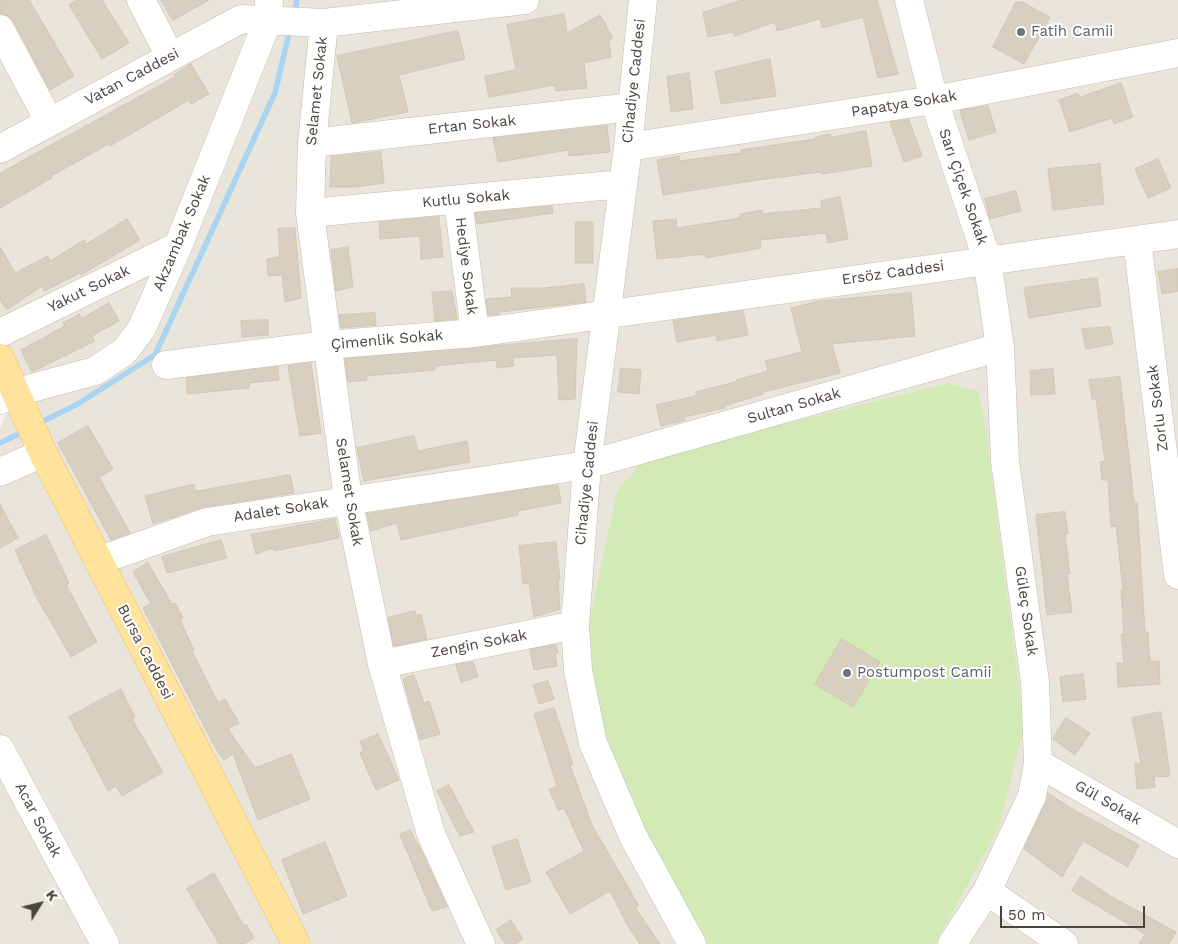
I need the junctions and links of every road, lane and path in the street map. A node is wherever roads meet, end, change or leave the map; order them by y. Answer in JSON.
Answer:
{"nodes":[{"id":1,"x":141,"y":0,"type":"edge"},
{"id":2,"x":525,"y":0,"type":"edge"},
{"id":3,"x":643,"y":0,"type":"edge"},
{"id":4,"x":909,"y":0,"type":"edge"},
{"id":5,"x":269,"y":10,"type":"edge"},
{"id":6,"x":317,"y":23,"type":"junction"},
{"id":7,"x":0,"y":29,"type":"edge"},
{"id":8,"x":1178,"y":53,"type":"edge"},
{"id":9,"x":170,"y":56,"type":"junction"},
{"id":10,"x":934,"y":100,"type":"junction"},
{"id":11,"x":632,"y":108,"type":"junction"},
{"id":12,"x":49,"y":121,"type":"junction"},
{"id":13,"x":312,"y":143,"type":"junction"},
{"id":14,"x":628,"y":147,"type":"junction"},
{"id":15,"x":0,"y":149,"type":"edge"},
{"id":16,"x":623,"y":184,"type":"junction"},
{"id":17,"x":458,"y":200,"type":"junction"},
{"id":18,"x":310,"y":213,"type":"junction"},
{"id":19,"x":1178,"y":234,"type":"edge"},
{"id":20,"x":1137,"y":240,"type":"junction"},
{"id":21,"x":178,"y":246,"type":"junction"},
{"id":22,"x":987,"y":259,"type":"junction"},
{"id":23,"x":608,"y":315,"type":"junction"},
{"id":24,"x":0,"y":333,"type":"edge"},
{"id":25,"x":475,"y":333,"type":"junction"},
{"id":26,"x":328,"y":344,"type":"junction"},
{"id":27,"x":1000,"y":347,"type":"junction"},
{"id":28,"x":0,"y":358,"type":"edge"},
{"id":29,"x":166,"y":365,"type":"dead end"},
{"id":30,"x":14,"y":401,"type":"edge"},
{"id":31,"x":41,"y":448,"type":"junction"},
{"id":32,"x":587,"y":465,"type":"junction"},
{"id":33,"x":0,"y":472,"type":"edge"},
{"id":34,"x":348,"y":499,"type":"junction"},
{"id":35,"x":98,"y":561,"type":"junction"},
{"id":36,"x":1178,"y":575,"type":"edge"},
{"id":37,"x":576,"y":625,"type":"junction"},
{"id":38,"x":382,"y":664,"type":"junction"},
{"id":39,"x":0,"y":749,"type":"edge"},
{"id":40,"x":1038,"y":763,"type":"junction"},
{"id":41,"x":1175,"y":837,"type":"edge"},
{"id":42,"x":987,"y":891,"type":"junction"},
{"id":43,"x":105,"y":944,"type":"edge"},
{"id":44,"x":296,"y":944,"type":"edge"},
{"id":45,"x":482,"y":944,"type":"edge"},
{"id":46,"x":692,"y":944,"type":"edge"},
{"id":47,"x":952,"y":944,"type":"edge"},
{"id":48,"x":1064,"y":944,"type":"edge"}],
"edges":[{"from":1,"to":9,"type":"street"},
{"from":2,"to":6,"type":"street","name":"Vatan Caddesi"},
{"from":3,"to":11,"type":"street","name":"Cihadiye Caddesi"},
{"from":4,"to":10,"type":"street","name":"Sarı Çiçek Sokak"},
{"from":5,"to":6,"type":"street","name":"Vatan Caddesi"},
{"from":5,"to":9,"type":"street","name":"Vatan Caddesi"},
{"from":5,"to":21,"type":"street","name":"Akzambak Sokak"},
{"from":6,"to":13,"type":"street","name":"Selamet Sokak"},
{"from":7,"to":12,"type":"street"},
{"from":8,"to":10,"type":"street","name":"Papatya Sokak"},
{"from":9,"to":12,"type":"street","name":"Vatan Caddesi"},
{"from":10,"to":14,"type":"street","name":"Papatya Sokak"},
{"from":10,"to":22,"type":"street","name":"Sarı Çiçek Sokak"},
{"from":11,"to":13,"type":"street","name":"Ertan Sokak"},
{"from":11,"to":14,"type":"street","name":"Cihadiye Caddesi"},
{"from":12,"to":15,"type":"street","name":"Vatan Caddesi"},
{"from":13,"to":18,"type":"street","name":"Selamet Sokak"},
{"from":14,"to":16,"type":"street","name":"Cihadiye Caddesi"},
{"from":16,"to":17,"type":"street","name":"Kutlu Sokak"},
{"from":16,"to":23,"type":"street","name":"Cihadiye Caddesi"},
{"from":17,"to":18,"type":"street","name":"Kutlu Sokak"},
{"from":17,"to":25,"type":"street","name":"Hediye Sokak"},
{"from":18,"to":26,"type":"street","name":"Selamet Sokak"},
{"from":19,"to":20,"type":"street","name":"Ersöz Caddesi"},
{"from":20,"to":22,"type":"street","name":"Ersöz Caddesi"},
{"from":20,"to":36,"type":"street","name":"Zorlu Sokak"},
{"from":21,"to":24,"type":"street","name":"Yakut Sokak"},
{"from":21,"to":30,"type":"street","name":"Akzambak Sokak"},
{"from":22,"to":23,"type":"street","name":"Ersöz Caddesi"},
{"from":22,"to":27,"type":"street","name":"Güleç Sokak"},
{"from":23,"to":25,"type":"street","name":"Çimenlik Sokak"},
{"from":23,"to":32,"type":"street","name":"Cihadiye Caddesi"},
{"from":25,"to":26,"type":"street","name":"Çimenlik Sokak"},
{"from":26,"to":29,"type":"street","name":"Çimenlik Sokak"},
{"from":26,"to":34,"type":"street","name":"Selamet Sokak"},
{"from":27,"to":32,"type":"street","name":"Sultan Sokak"},
{"from":27,"to":40,"type":"street","name":"Güleç Sokak"},
{"from":28,"to":30,"type":"main road","name":"Bursa Caddesi"},
{"from":30,"to":31,"type":"main road","name":"Bursa Caddesi"},
{"from":31,"to":33,"type":"street"},
{"from":31,"to":35,"type":"main road","name":"Bursa Caddesi"},
{"from":32,"to":34,"type":"street","name":"Adalet Sokak"},
{"from":32,"to":37,"type":"street","name":"Cihadiye Caddesi"},
{"from":34,"to":35,"type":"street","name":"Adalet Sokak"},
{"from":34,"to":38,"type":"street","name":"Selamet Sokak"},
{"from":35,"to":44,"type":"main road","name":"Bursa Caddesi"},
{"from":37,"to":38,"type":"street","name":"Zengin Sokak"},
{"from":37,"to":46,"type":"street","name":"Cihadiye Caddesi"},
{"from":38,"to":45,"type":"street","name":"Selamet Sokak"},
{"from":39,"to":43,"type":"street","name":"Acar Sokak"},
{"from":40,"to":41,"type":"street","name":"Gül Sokak"},
{"from":40,"to":42,"type":"street","name":"Güleç Sokak"},
{"from":42,"to":47,"type":"street","name":"Güleç Sokak"},
{"from":42,"to":48,"type":"street"}]}
